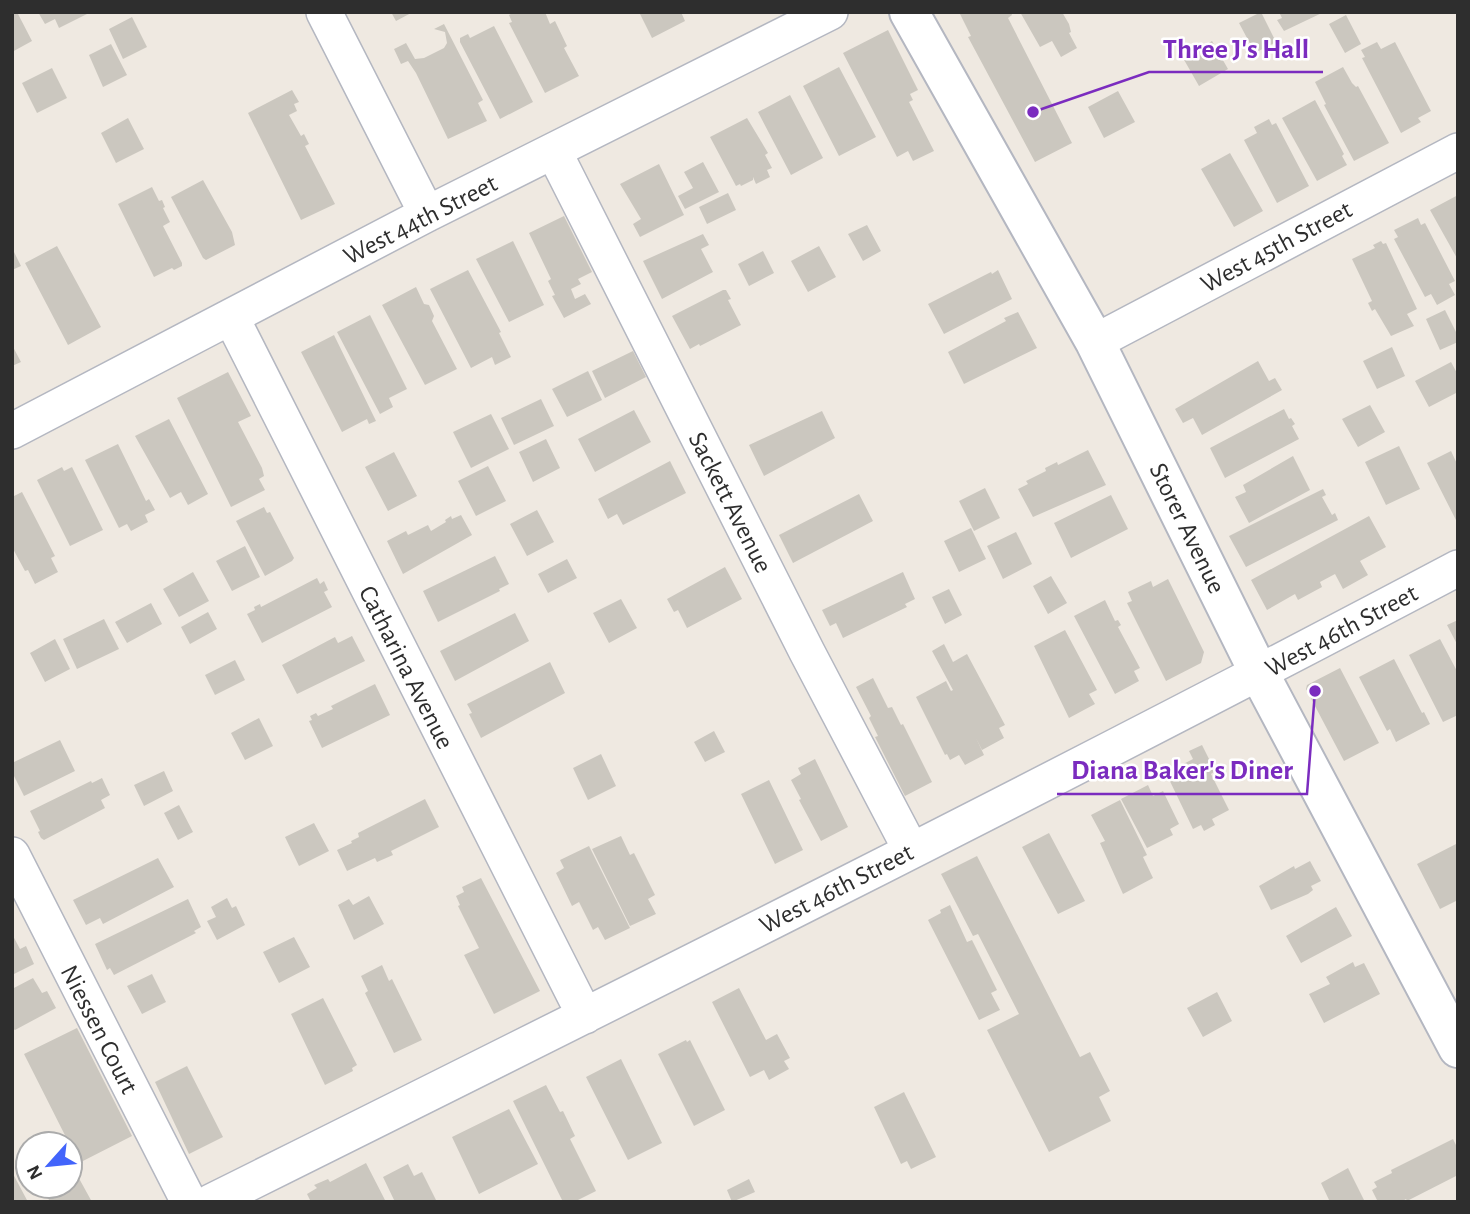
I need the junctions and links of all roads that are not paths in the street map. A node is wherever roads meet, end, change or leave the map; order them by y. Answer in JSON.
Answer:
{"nodes":[{"id":1,"x":324,"y":12,"type":"edge"},
{"id":2,"x":830,"y":12,"type":"edge"},
{"id":3,"x":909,"y":12,"type":"edge"},
{"id":4,"x":1458,"y":150,"type":"edge"},
{"id":5,"x":554,"y":152,"type":"junction"},
{"id":6,"x":427,"y":214,"type":"junction"},
{"id":7,"x":231,"y":317,"type":"junction"},
{"id":8,"x":1095,"y":342,"type":"junction"},
{"id":9,"x":12,"y":431,"type":"edge"},
{"id":10,"x":1458,"y":568,"type":"edge"},
{"id":11,"x":1259,"y":673,"type":"junction"},
{"id":12,"x":911,"y":850,"type":"junction"},
{"id":13,"x":12,"y":855,"type":"edge"},
{"id":14,"x":585,"y":1016,"type":"junction"},
{"id":15,"x":1458,"y":1048,"type":"edge"},
{"id":16,"x":189,"y":1202,"type":"edge"},
{"id":17,"x":211,"y":1202,"type":"edge"}],
"edges":[{"from":1,"to":6,"type":"street"},
{"from":2,"to":5,"type":"street","name":"West 44th Street"},
{"from":3,"to":8,"type":"street","name":"Storer Avenue"},
{"from":4,"to":8,"type":"street","name":"West 45th Street"},
{"from":5,"to":6,"type":"street","name":"West 44th Street"},
{"from":5,"to":12,"type":"street","name":"Sackett Avenue"},
{"from":6,"to":7,"type":"street","name":"West 44th Street"},
{"from":7,"to":9,"type":"street","name":"West 44th Street"},
{"from":7,"to":14,"type":"street","name":"Catharina Avenue"},
{"from":8,"to":11,"type":"street","name":"Storer Avenue"},
{"from":10,"to":11,"type":"street","name":"West 46th Street"},
{"from":11,"to":12,"type":"street","name":"West 46th Street"},
{"from":11,"to":15,"type":"street","name":"Storer Avenue"},
{"from":12,"to":14,"type":"street","name":"West 46th Street"},
{"from":13,"to":16,"type":"street","name":"Niessen Court"},
{"from":14,"to":17,"type":"street","name":"West 46th Street"}]}
